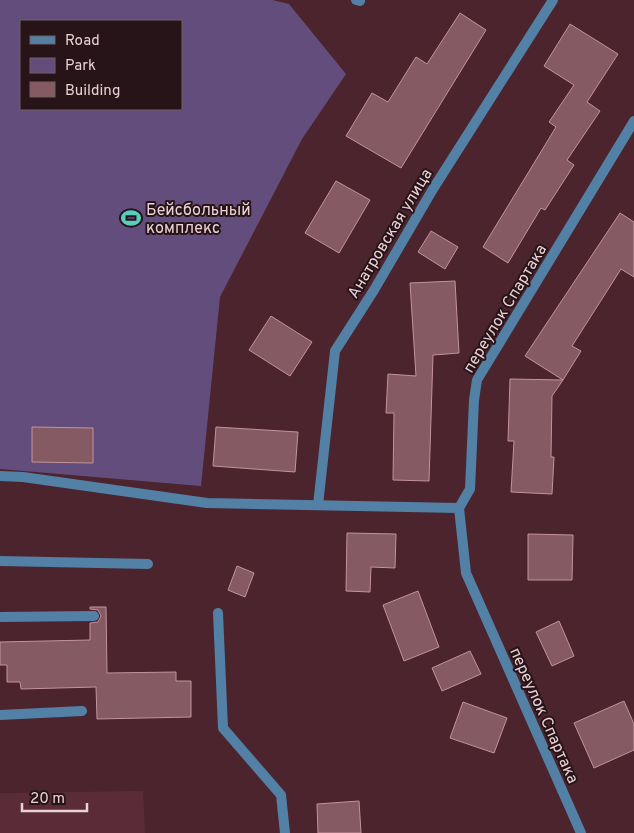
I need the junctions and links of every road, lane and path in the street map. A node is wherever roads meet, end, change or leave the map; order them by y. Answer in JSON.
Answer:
{"nodes":[{"id":1,"x":553,"y":0,"type":"edge"},
{"id":2,"x":634,"y":121,"type":"edge"},
{"id":3,"x":0,"y":476,"type":"edge"},
{"id":4,"x":318,"y":505,"type":"junction"},
{"id":5,"x":459,"y":508,"type":"junction"},
{"id":6,"x":0,"y":561,"type":"edge"},
{"id":7,"x":148,"y":564,"type":"dead end"},
{"id":8,"x":218,"y":613,"type":"dead end"},
{"id":9,"x":94,"y":616,"type":"dead end"},
{"id":10,"x":0,"y":617,"type":"edge"},
{"id":11,"x":82,"y":712,"type":"dead end"},
{"id":12,"x":0,"y":714,"type":"edge"},
{"id":13,"x":285,"y":833,"type":"edge"},
{"id":14,"x":581,"y":833,"type":"edge"}],
"edges":[{"from":1,"to":4,"type":"street","name":"Анатровская улица"},
{"from":2,"to":5,"type":"street","name":"переулок Спартака"},
{"from":3,"to":4,"type":"street"},
{"from":4,"to":5,"type":"street"},
{"from":5,"to":14,"type":"street","name":"переулок Спартака"},
{"from":6,"to":7,"type":"street"},
{"from":8,"to":13,"type":"street"},
{"from":9,"to":10,"type":"street"},
{"from":11,"to":12,"type":"street"}]}
